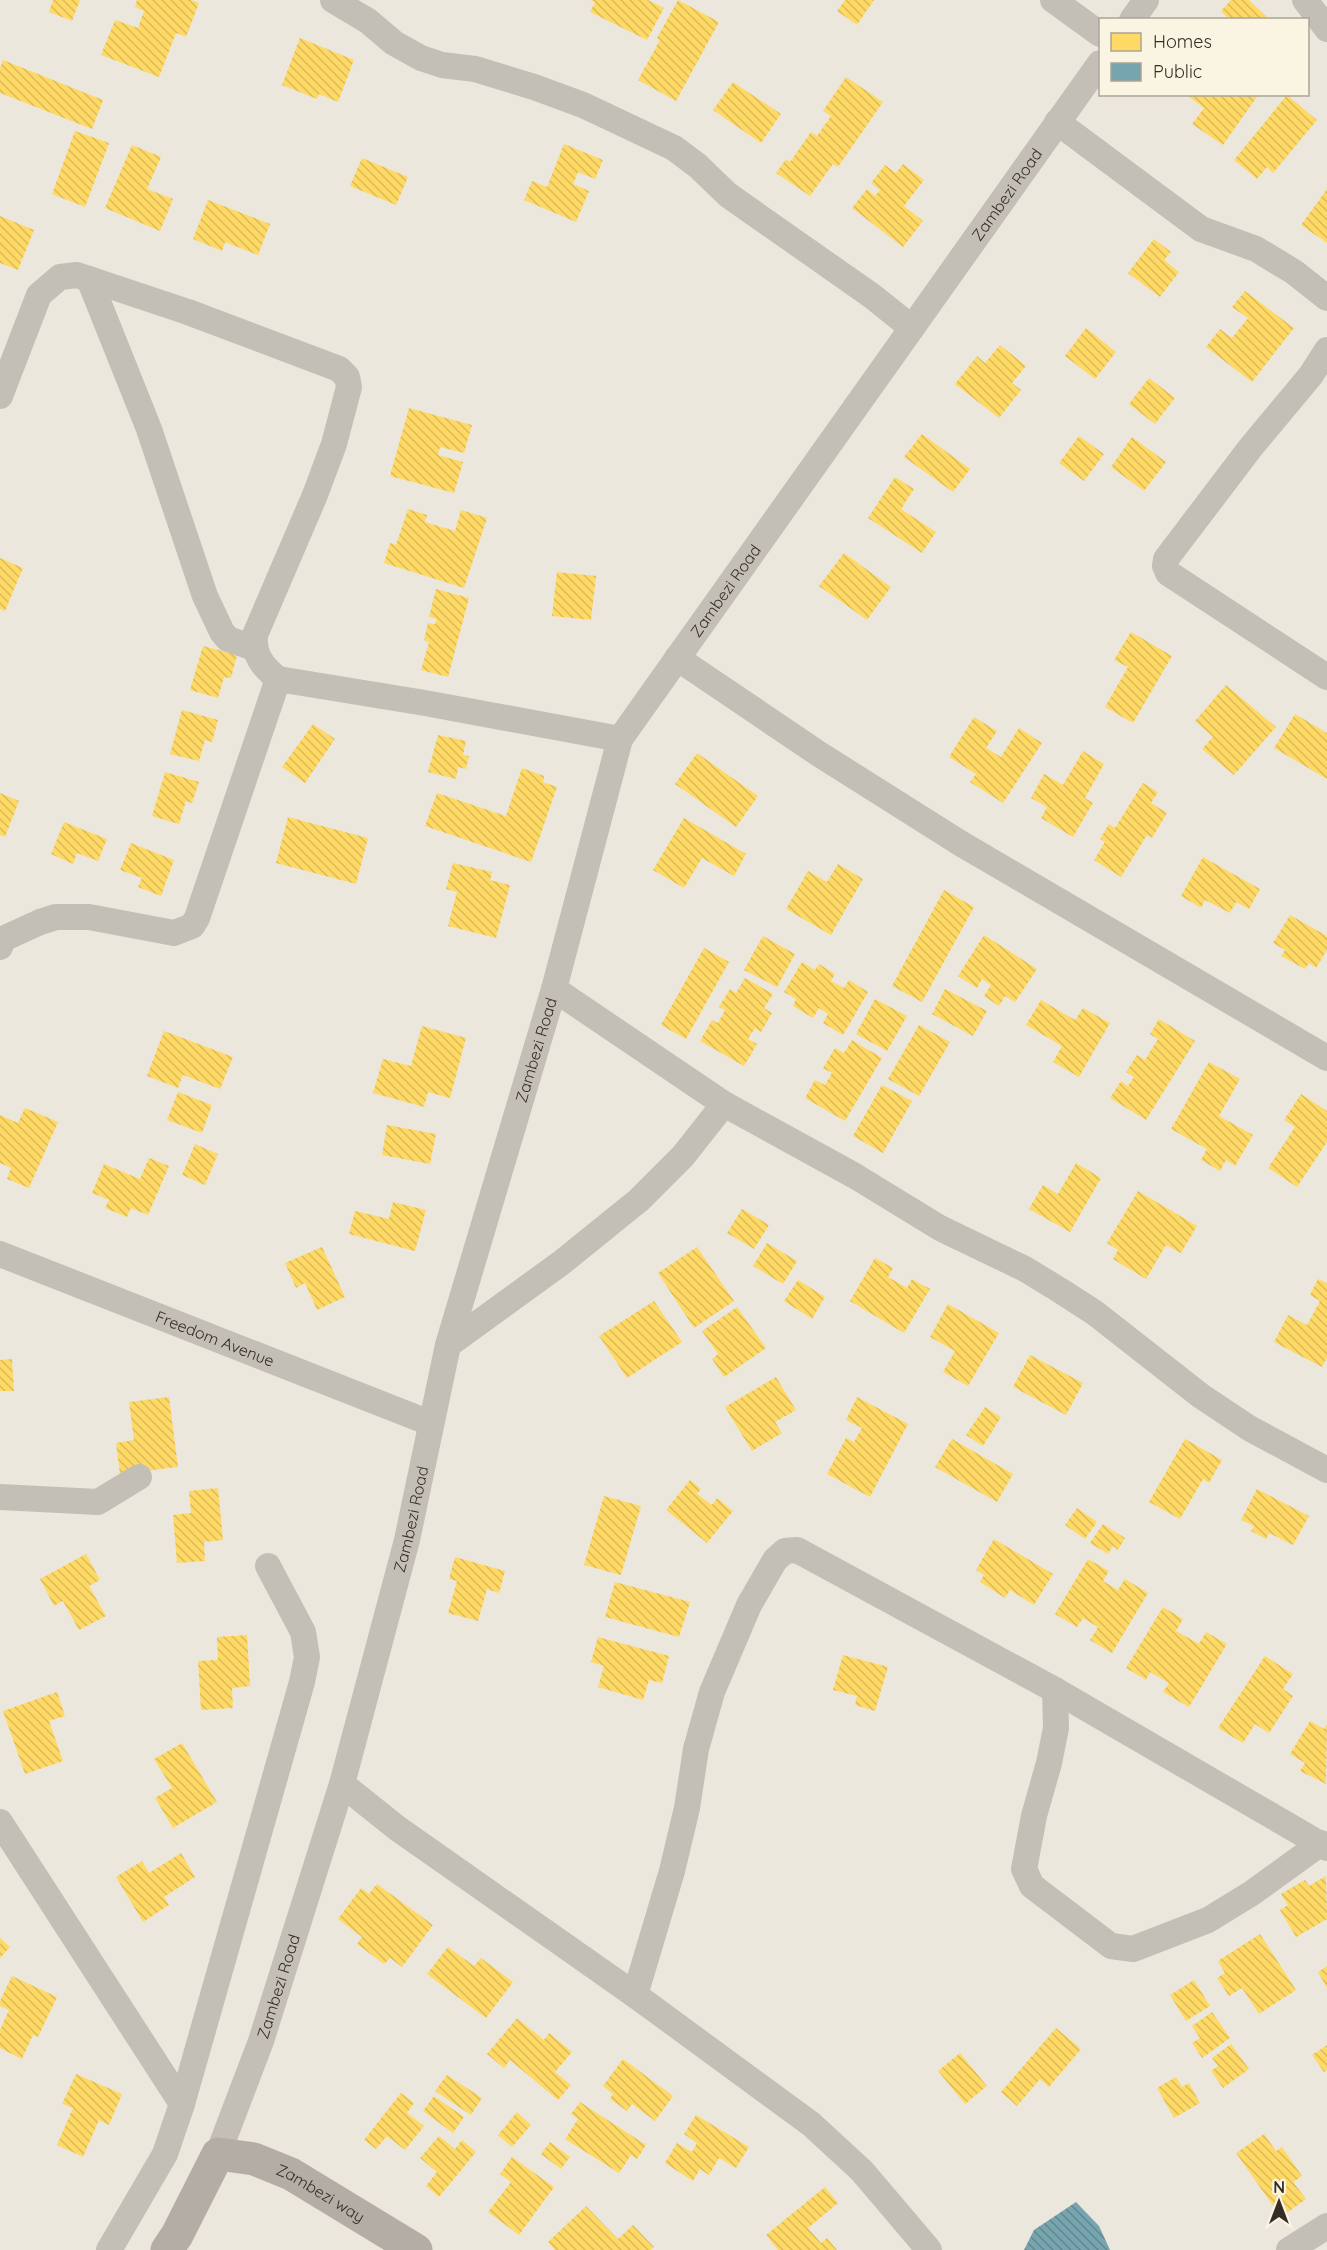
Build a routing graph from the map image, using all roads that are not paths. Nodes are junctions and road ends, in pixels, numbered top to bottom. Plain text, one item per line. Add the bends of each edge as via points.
1 (333, 0) edge
2 (1053, 0) edge
3 (1146, 0) edge
4 (1305, 0) edge
5 (374, 10) edge
6 (1133, 18) edge
7 (1327, 29) edge
8 (1099, 33) edge
9 (1099, 66) edge
10 (1057, 122) junction
11 (88, 279) junction
12 (1327, 298) edge
13 (912, 328) junction
14 (1327, 350) edge
15 (0, 396) edge
16 (254, 648) junction
17 (677, 658) junction
18 (1327, 677) edge
19 (278, 679) junction
20 (620, 739) junction
21 (1, 938) edge
22 (554, 989) junction
23 (1327, 1058) edge
24 (724, 1104) junction
25 (0, 1254) edge
26 (448, 1345) junction
27 (430, 1423) junction
28 (1327, 1470) edge
29 (139, 1477) dead end
30 (0, 1497) edge
31 (268, 1566) dead end
32 (1055, 1690) junction
33 (342, 1784) junction
34 (0, 1822) edge
35 (1324, 1846) edge
36 (635, 1995) junction
37 (182, 2104) junction
38 (218, 2154) junction
39 (1327, 2226) edge
40 (109, 2250) edge
41 (167, 2250) edge
42 (416, 2250) edge
43 (929, 2250) edge
44 (1289, 2250) edge

1 - 5 street
2 - 8 street
3 - 6 street
4 - 7 street
5 - 13 street via 394,43 421,58 534,87 583,105 674,148 728,195
9 - 10 street, Zambezi Road
10 - 12 street via 1201,230 1256,249
10 - 13 street, Zambezi Road
11 - 15 street via 77,275 60,277 39,294
11 - 16 street via 149,429 205,596 228,639
11 - 16 street via 328,364 347,377 349,387 334,444 255,635
13 - 17 street, Zambezi Road
14 - 18 street via 1166,559 1165,566 1168,573
16 - 19 street via 261,663
17 - 20 street, Zambezi Road
17 - 23 street via 960,843
19 - 20 street
19 - 21 street via 192,926 174,933 89,917 56,917
20 - 22 street, Zambezi Road
22 - 24 street
22 - 26 street, Zambezi Road
24 - 26 street via 683,1156 639,1200
24 - 28 street via 940,1228 1025,1269 1095,1313 1201,1396 1249,1428
25 - 27 street, Freedom Avenue
26 - 27 street, Zambezi Road
27 - 33 street, Zambezi Road via 407,1540
29 - 30 street via 98,1502
31 - 37 street via 303,1632 307,1657
32 - 35 street
32 - 35 street via 1056,1728 1024,1869 1032,1886 1111,1946 1133,1949 1208,1920
32 - 36 street via 797,1550 785,1551 775,1560 749,1605 712,1692 696,1749 672,1871
33 - 36 street via 397,1828
33 - 38 street, Zambezi Road via 261,2041
34 - 37 street
36 - 43 street via 811,2124 862,2171
37 - 40 street via 165,2154
38 - 41 main road
38 - 42 main road, Zambezi way via 254,2159 291,2174
39 - 44 street

